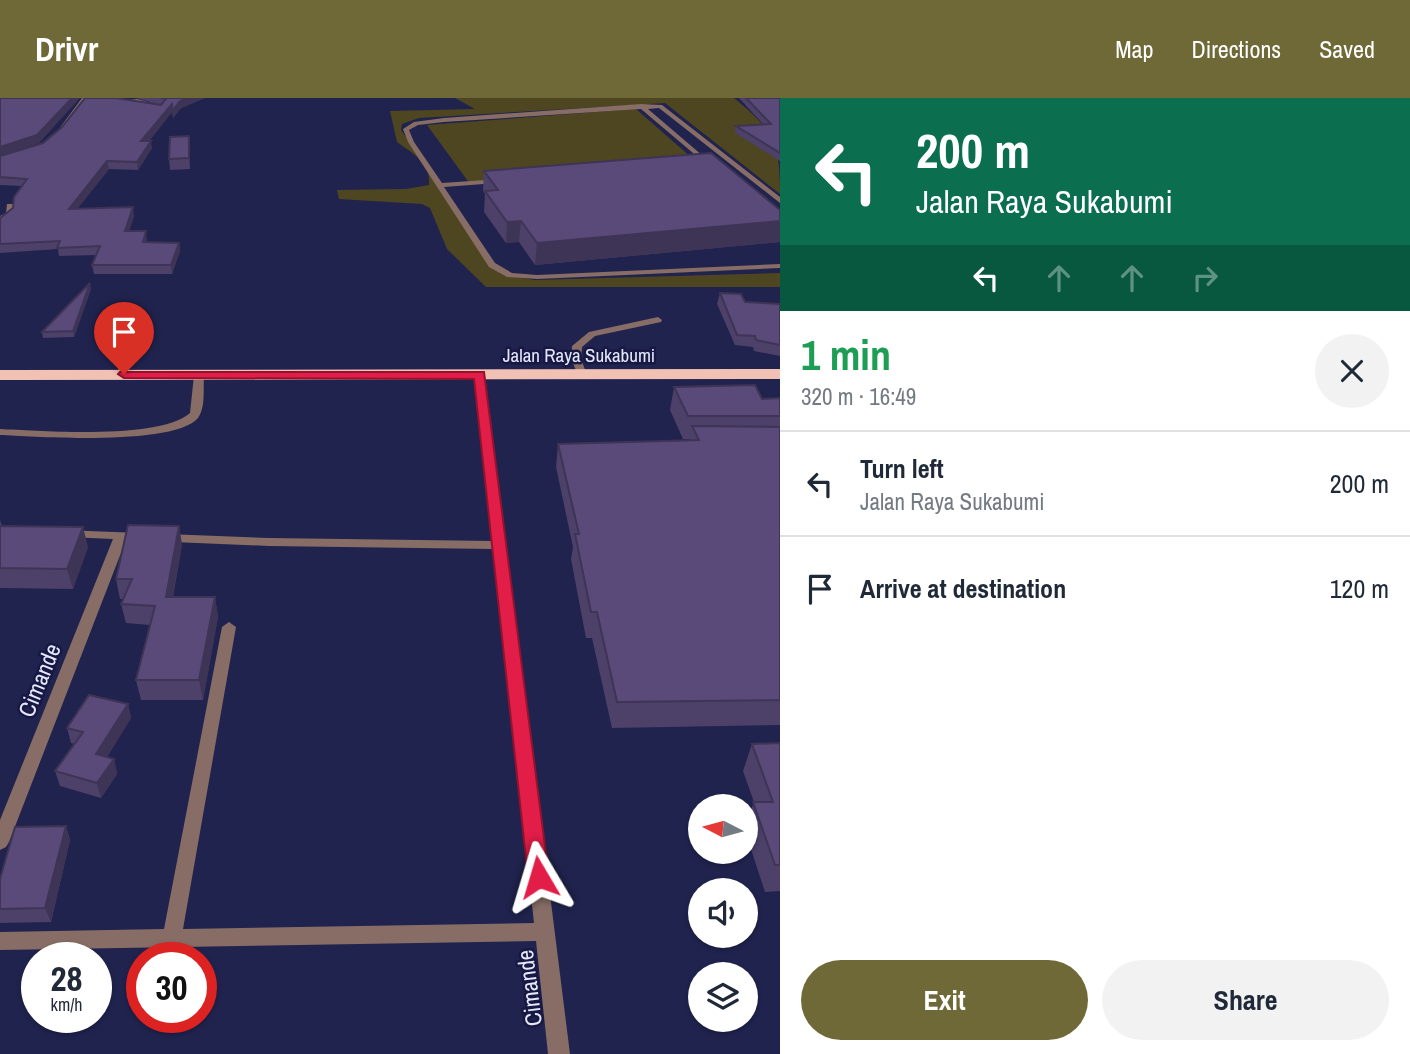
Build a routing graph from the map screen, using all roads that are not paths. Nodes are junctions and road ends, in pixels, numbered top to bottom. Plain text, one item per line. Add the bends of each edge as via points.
1 (86, 98) edge
2 (109, 101) edge
3 (641, 106) junction
4 (162, 108) edge
5 (54, 138) edge
6 (736, 165) junction
7 (725, 166) edge
8 (701, 168) edge
9 (502, 181) edge
10 (442, 185) junction
11 (780, 201) edge
12 (10, 206) edge
13 (0, 220) edge
14 (780, 266) edge
15 (127, 314) dead end
16 (659, 320) dead end
17 (124, 374) junction
18 (780, 374) edge
19 (0, 375) edge
20 (199, 375) junction
21 (480, 375) junction
22 (582, 375) junction
23 (0, 432) edge
24 (57, 533) edge
25 (121, 535) junction
26 (500, 545) junction
27 (229, 627) dead end
28 (0, 842) edge
29 (545, 932) junction
30 (172, 938) junction
31 (0, 941) edge
32 (559, 1054) edge

1 - 5 street
2 - 4 street via 137,101
3 - 6 lane via 663,107
3 - 8 lane via 714,167
3 - 10 lane via 416,123 406,129 411,142
6 - 7 lane
6 - 11 lane
9 - 10 lane
10 - 14 lane via 492,265 510,275
12 - 13 street via 10,214
15 - 17 street via 119,341
16 - 22 lane via 592,334 576,346
17 - 19 highway, Jalan Raya Sukabumi
17 - 20 highway, Jalan Raya Sukabumi
18 - 22 highway, Jalan Raya Sukabumi
20 - 21 highway, Jalan Raya Sukabumi
20 - 23 lane via 196,412 175,427 119,435
21 - 22 highway, Jalan Raya Sukabumi
21 - 26 street, Cimande
24 - 25 street
25 - 26 street
25 - 28 street, Cimande
26 - 29 street, Cimande
27 - 30 street
29 - 30 street
29 - 32 street, Cimande
30 - 31 street

